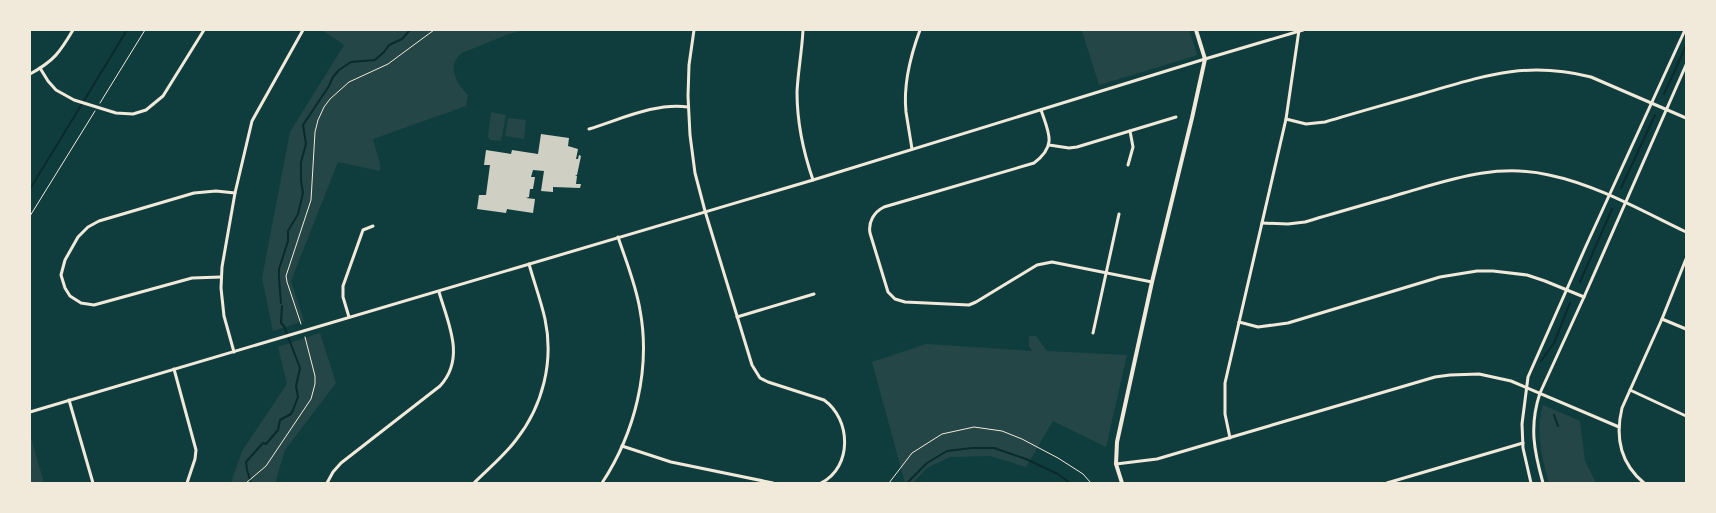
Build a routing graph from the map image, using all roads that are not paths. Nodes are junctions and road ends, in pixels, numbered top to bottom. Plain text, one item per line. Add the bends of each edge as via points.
1 (74, 30) edge
2 (204, 30) edge
3 (303, 30) edge
4 (694, 30) edge
5 (803, 30) edge
6 (920, 30) edge
7 (1196, 30) edge
8 (1301, 30) edge
9 (1685, 30) edge
10 (1205, 59) junction
11 (1686, 64) edge
12 (40, 68) junction
13 (30, 74) edge
14 (1652, 103) junction
15 (688, 107) junction
16 (1666, 109) junction
17 (1041, 110) junction
18 (1176, 117) dead end
19 (1686, 118) edge
20 (1286, 119) junction
21 (589, 129) dead end
22 (1130, 131) junction
23 (1049, 145) junction
24 (912, 149) junction
25 (1128, 164) dead end
26 (813, 180) junction
27 (235, 193) junction
28 (1609, 195) junction
29 (1625, 203) junction
30 (705, 211) junction
31 (1119, 214) dead end
32 (1262, 223) junction
33 (373, 226) dead end
34 (1686, 232) edge
35 (618, 237) junction
36 (1686, 259) edge
37 (529, 264) junction
38 (1107, 274) junction
39 (221, 277) junction
40 (1152, 282) junction
41 (1567, 290) junction
42 (439, 292) junction
43 (814, 294) dead end
44 (1584, 297) junction
45 (349, 317) junction
46 (737, 317) junction
47 (1662, 319) junction
48 (1239, 322) junction
49 (1686, 330) edge
50 (1093, 333) dead end
51 (234, 352) junction
52 (174, 369) junction
53 (1526, 388) junction
54 (1630, 390) junction
55 (1540, 393) junction
56 (69, 400) junction
57 (30, 412) edge
58 (1686, 416) edge
59 (1619, 428) junction
60 (1230, 438) junction
61 (1523, 443) junction
62 (622, 446) junction
63 (1116, 464) junction
64 (93, 483) edge
65 (187, 483) edge
66 (327, 483) edge
67 (474, 483) edge
68 (602, 483) edge
69 (773, 483) edge
70 (821, 483) edge
71 (1122, 483) edge
72 (1387, 483) edge
73 (1531, 483) edge
74 (1544, 483) edge
75 (1644, 483) edge

1 - 12 street via 56,56
2 - 12 street via 163,96 155,105 133,114 116,113 74,100 56,90
3 - 27 street via 252,121
4 - 15 street via 689,65
5 - 26 street via 797,109 804,151
6 - 24 street via 907,78 906,111
7 - 10 street
8 - 10 street
8 - 20 street
9 - 14 street
10 - 17 street
10 - 40 street
11 - 16 street
12 - 13 street
14 - 16 street
14 - 20 street via 1591,78 1554,70 1527,70 1485,75 1325,122 1306,124
14 - 28 street
15 - 21 street via 656,108
15 - 30 street via 692,154
16 - 19 street
16 - 29 street
17 - 23 street via 1049,134
17 - 24 street
18 - 22 street
20 - 32 street
22 - 23 street via 1069,148
22 - 25 street via 1133,147
23 - 38 street via 1046,152 1034,163 884,207 877,212 871,220 869,230 886,287 898,301 962,306 976,302 1037,265 1047,262
24 - 26 street
26 - 30 street
27 - 39 street
27 - 39 street via 194,193 93,223 78,237 63,265 61,275 64,288 70,296 81,303 94,306 192,278
28 - 29 street
28 - 32 street via 1548,174 1514,170 1493,171 1459,177 1305,222
28 - 41 street
29 - 34 street
29 - 44 street
30 - 35 street
30 - 46 street
31 - 38 street
32 - 48 street
33 - 45 street via 363,230 344,281 343,297
35 - 37 street
35 - 62 street via 636,291 643,340 639,394
36 - 47 street
37 - 42 street
37 - 67 street via 548,337 547,367 543,386 536,408 524,430 510,448
38 - 40 street
38 - 50 street
39 - 51 street via 222,303
40 - 63 street via 1117,442
41 - 44 street
41 - 48 street via 1512,272 1465,272 1440,277 1288,323 1258,327
41 - 53 street via 1528,377
42 - 45 street
42 - 66 street via 454,349 449,374 440,386 341,463
43 - 46 street
44 - 55 street
45 - 51 street
46 - 70 street via 752,365 760,378 824,400 839,417 845,439 842,459 835,472
47 - 49 street
47 - 54 street
48 - 60 street via 1224,387 1225,414
51 - 52 street
52 - 56 street
52 - 65 street via 196,450 196,459
53 - 55 street
53 - 60 street via 1511,381 1479,374 1442,376
53 - 61 street via 1522,424
54 - 58 street
54 - 59 street via 1622,408
55 - 59 street
55 - 74 street via 1533,424 1535,453
56 - 57 street
56 - 64 street
59 - 75 street via 1624,458 1632,472
60 - 63 street via 1157,460
61 - 72 street
61 - 73 street
62 - 68 street
62 - 69 street via 671,462
63 - 71 street

